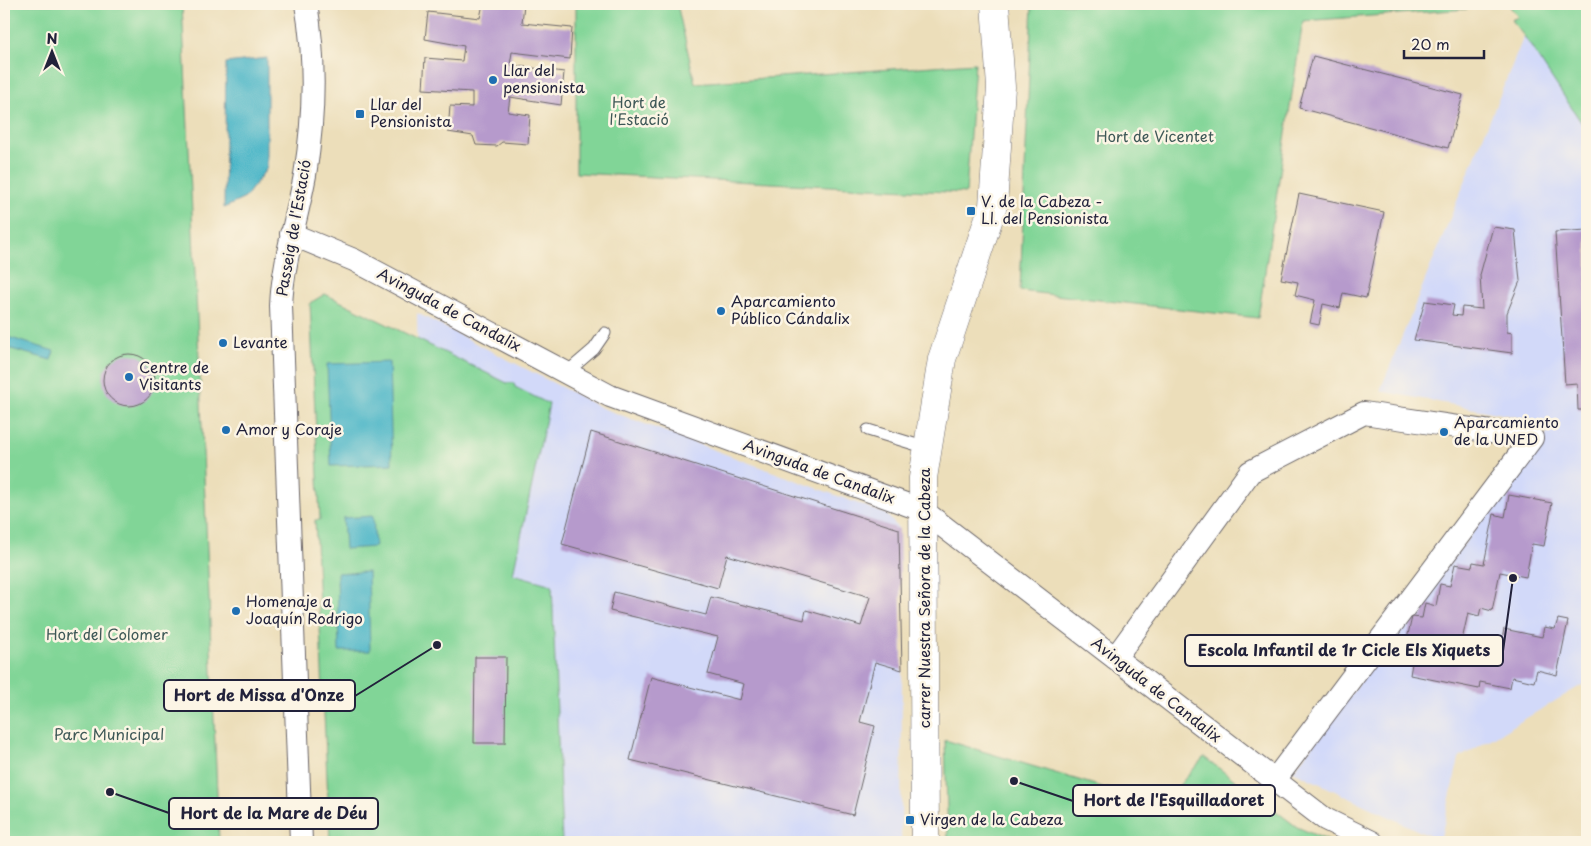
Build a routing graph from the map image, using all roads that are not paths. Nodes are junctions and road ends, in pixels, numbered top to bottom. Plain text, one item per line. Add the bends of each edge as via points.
1 (306, 4) edge
2 (995, 4) edge
3 (291, 234) junction
4 (605, 333) dead end
5 (566, 372) junction
6 (868, 430) dead end
7 (927, 448) junction
8 (922, 510) junction
9 (1115, 658) junction
10 (1274, 781) junction
11 (300, 842) edge
12 (925, 842) edge
13 (1372, 842) edge

1 - 3 street, Passeig de l'Estació via 311,53 311,117 304,176
2 - 7 street, carrer Nuestra Señora de la Cabeza via 1001,87 993,206 942,359
3 - 5 street, Avinguda de Candalix via 354,260
3 - 11 street, Passeig de l'Estació via 281,306
4 - 5 lane via 594,349
5 - 8 street, Avinguda de Candalix via 610,396
6 - 7 lane
7 - 8 street, carrer Nuestra Señora de la Cabeza
8 - 9 street, Avinguda de Candalix
8 - 12 street, carrer Nuestra Señora de la Cabeza
9 - 10 street, Avinguda de Candalix
9 - 10 street via 1250,472 1259,467 1364,413 1532,438
10 - 13 street, Avinguda de Candalix via 1325,819

